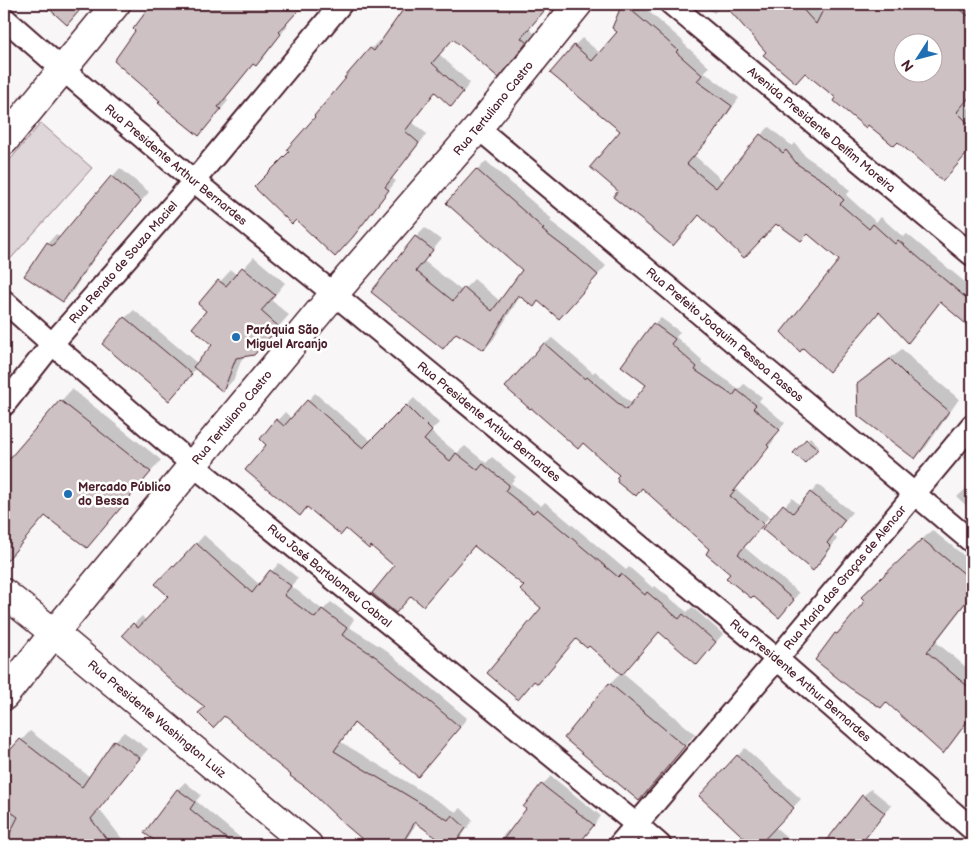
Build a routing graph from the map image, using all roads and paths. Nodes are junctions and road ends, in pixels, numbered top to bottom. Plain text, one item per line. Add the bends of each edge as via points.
1 (116, 4) edge
2 (340, 4) edge
3 (578, 4) edge
4 (671, 4) edge
5 (4, 18) edge
6 (62, 69) junction
7 (478, 128) junction
8 (4, 141) edge
9 (194, 181) junction
10 (972, 255) edge
11 (334, 294) junction
12 (4, 301) edge
13 (52, 344) junction
14 (4, 405) edge
15 (972, 425) edge
16 (193, 465) junction
17 (914, 494) junction
18 (972, 542) edge
19 (4, 593) edge
20 (54, 633) junction
21 (777, 659) junction
22 (4, 696) edge
23 (637, 825) junction
24 (972, 829) edge
25 (308, 845) edge
26 (619, 845) edge
27 (660, 845) edge

1 - 6 street
2 - 9 street, Rua Renato de Souza Maciel
3 - 7 street, Rua Tertuliano Castro
4 - 10 street, Avenida Presidente Delfim Moreira
5 - 6 street, Rua Presidente Arthur Bernardes
6 - 8 street
6 - 9 street, Rua Presidente Arthur Bernardes
7 - 11 street, Rua Tertuliano Castro
7 - 17 street, Rua Prefeito Joaquim Pessoa Passos
9 - 11 street, Rua Presidente Arthur Bernardes
9 - 13 street, Rua Renato de Souza Maciel
11 - 16 street, Rua Tertuliano Castro
11 - 21 street, Rua Presidente Arthur Bernardes
12 - 13 street, Rua José Bartolomeu Cabral
13 - 14 street, Rua Renato de Souza Maciel
13 - 16 street, Rua José Bartolomeu Cabral
15 - 17 street, Rua Maria das Graças de Alencar
16 - 20 street, Rua Tertuliano Castro
16 - 23 street, Rua José Bartolomeu Cabral
17 - 18 street, Rua Prefeito Joaquim Pessoa Passos
17 - 21 street, Rua Maria das Graças de Alencar
19 - 20 street, Rua Presidente Washington Luiz
20 - 22 street, Rua Tertuliano Castro
20 - 25 street, Rua Presidente Washington Luiz
21 - 23 street, Rua Maria das Graças de Alencar
21 - 24 street, Rua Presidente Arthur Bernardes
23 - 26 street, Rua Maria das Graças de Alencar
23 - 27 street, Rua José Bartolomeu Cabral

